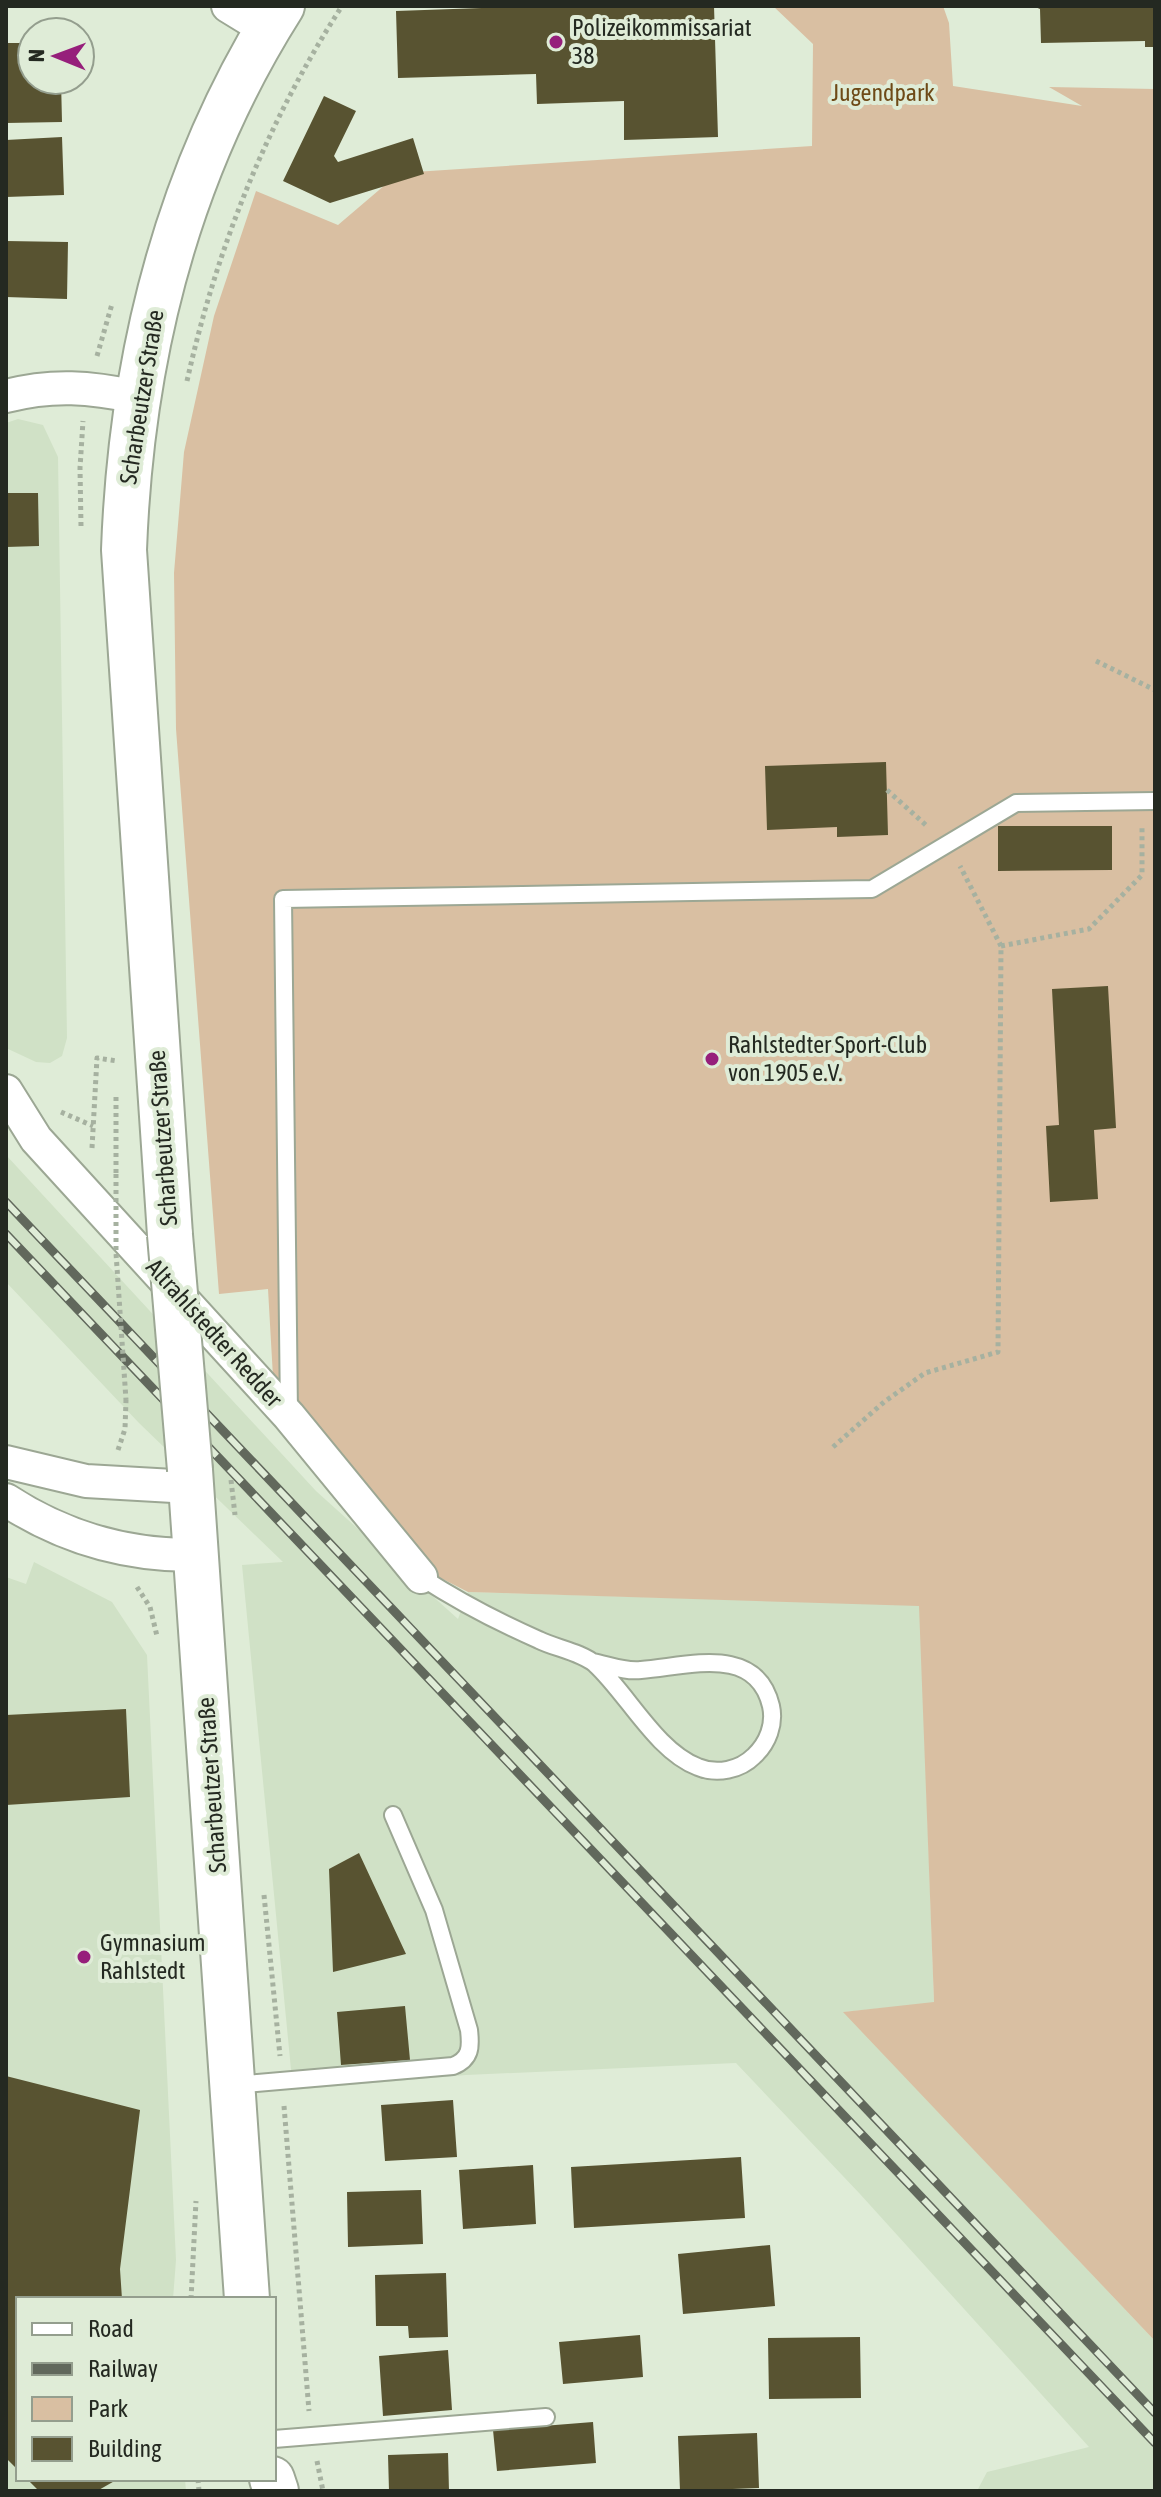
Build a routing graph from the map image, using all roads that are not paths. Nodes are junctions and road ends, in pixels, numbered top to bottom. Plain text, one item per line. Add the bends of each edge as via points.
1 (228, 6) edge
2 (275, 18) edge
3 (6, 396) edge
4 (137, 397) junction
5 (1149, 801) edge
6 (6, 1091) edge
7 (289, 1416) junction
8 (6, 1462) edge
9 (190, 1478) junction
10 (6, 1500) edge
11 (197, 1555) junction
12 (421, 1577) joint
13 (593, 1662) junction
14 (393, 1815) dead end
15 (232, 2085) junction
16 (247, 2297) edge
17 (546, 2417) dead end
18 (276, 2439) edge

1 - 2 street
2 - 4 main road, Scharbeutzer Straße via 207,151 168,252
3 - 4 street via 73,386
4 - 9 main road, Scharbeutzer Straße, bridge via 126,478 124,550
5 - 7 lane via 1016,803 872,889 283,899
6 - 7 street, Altrahlstedter Redder via 36,1139
7 - 12 street, Altrahlstedter Redder
8 - 9 street via 114,1485
9 - 11 main road, Scharbeutzer Straße
10 - 11 street via 61,1532 158,1554
11 - 15 main road, Scharbeutzer Straße
12 - 13 lane via 540,1641
13 - 13 lane via 652,1730 698,1767 730,1770 746,1763 765,1742 772,1713 769,1698 749,1672 733,1664 636,1671
14 - 15 lane via 434,1910 469,2030 467,2057 453,2066
15 - 16 main road, Scharbeutzer Straße
17 - 18 lane

